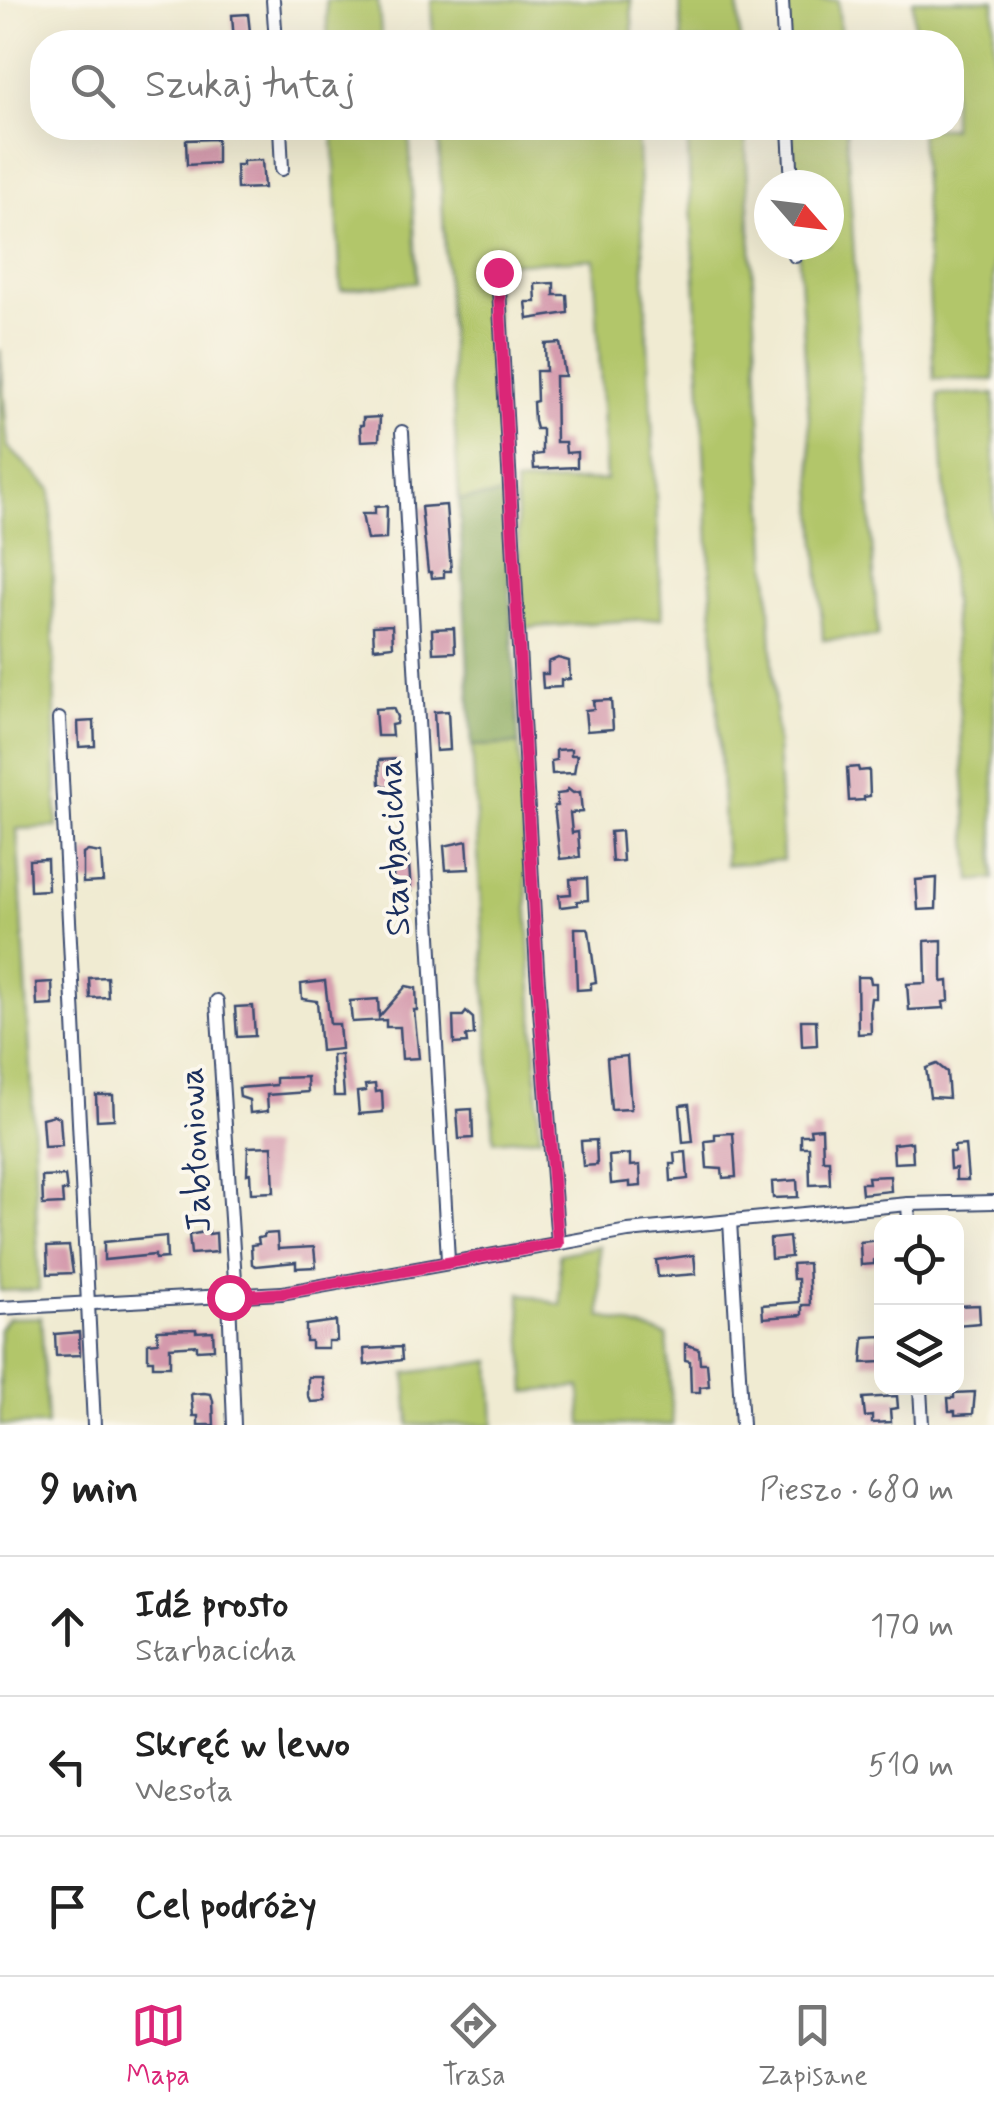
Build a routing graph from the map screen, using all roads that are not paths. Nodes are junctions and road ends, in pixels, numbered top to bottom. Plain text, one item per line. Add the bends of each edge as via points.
1 (273, 0) edge
2 (782, 0) edge
3 (275, 30) edge
4 (783, 30) edge
5 (281, 140) edge
6 (789, 140) edge
7 (282, 168) dead end
8 (791, 170) edge
9 (498, 272) dead end
10 (402, 432) dead end
11 (59, 719) dead end
12 (217, 1000) dead end
13 (994, 1202) edge
14 (908, 1204) junction
15 (909, 1215) edge
16 (730, 1221) junction
17 (558, 1243) junction
18 (448, 1260) junction
19 (233, 1297) junction
20 (88, 1304) junction
21 (0, 1308) edge
22 (920, 1395) edge
23 (94, 1425) edge
24 (234, 1425) edge
25 (742, 1425) edge
26 (922, 1425) edge

1 - 3 street
2 - 4 street
5 - 7 street
6 - 8 street
9 - 17 street
10 - 18 street, Starbacicha
11 - 20 street
12 - 19 street, Jabłoniowa
13 - 14 street
14 - 15 street
14 - 16 street
16 - 17 street
16 - 25 street
17 - 18 street
18 - 19 street
19 - 20 street
19 - 24 street, Jabłoniowa
20 - 21 street
20 - 23 street
22 - 26 street

